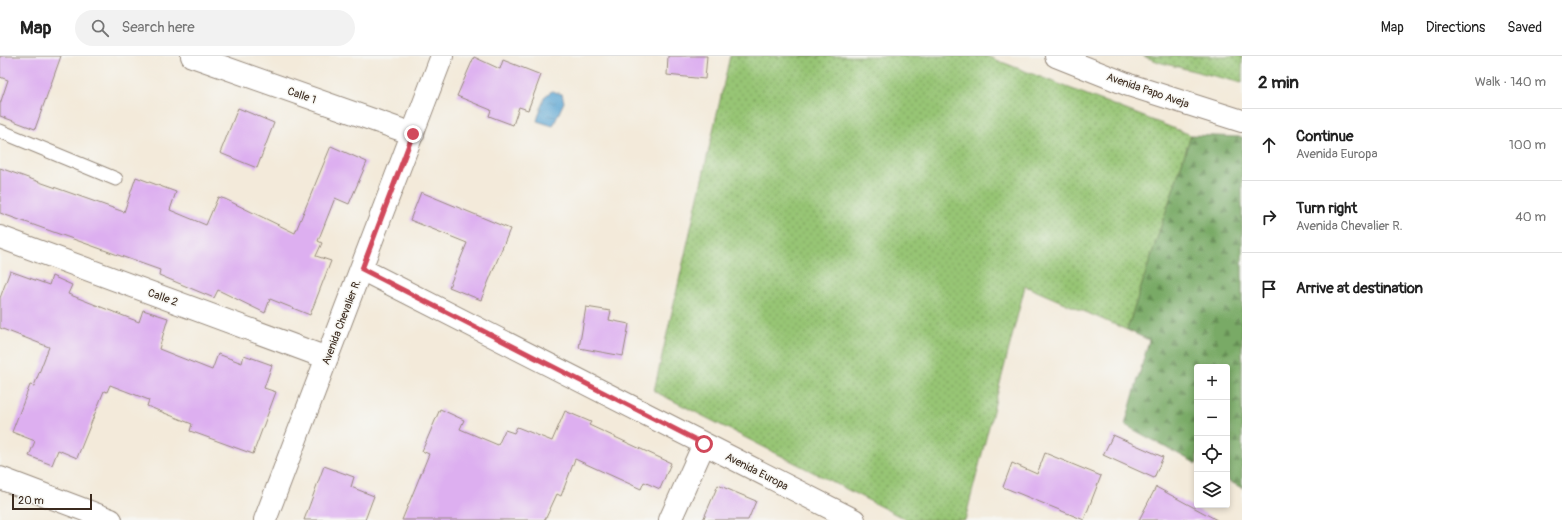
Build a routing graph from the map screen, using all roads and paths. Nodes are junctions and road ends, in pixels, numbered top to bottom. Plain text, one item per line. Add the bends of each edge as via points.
1 (192, 56) edge
2 (442, 56) edge
3 (1056, 56) edge
4 (1242, 121) edge
5 (0, 131) edge
6 (413, 134) junction
7 (116, 179) dead end
8 (0, 237) edge
9 (362, 269) junction
10 (327, 358) junction
11 (704, 444) junction
12 (0, 478) edge
13 (111, 520) edge
14 (266, 520) edge
15 (670, 520) edge
16 (854, 520) edge

1 - 6 street, Calle 1
2 - 6 street, Avenida Chevalier R.
3 - 4 street, Avenida Papo Aveja via 1129,85
5 - 7 lane
6 - 9 street, Avenida Chevalier R.
8 - 10 street, Calle 2
9 - 10 street, Avenida Chevalier R.
9 - 11 street, Avenida Europa
10 - 14 street, Avenida Chevalier R.
11 - 15 street
11 - 16 street, Avenida Europa
12 - 13 street

